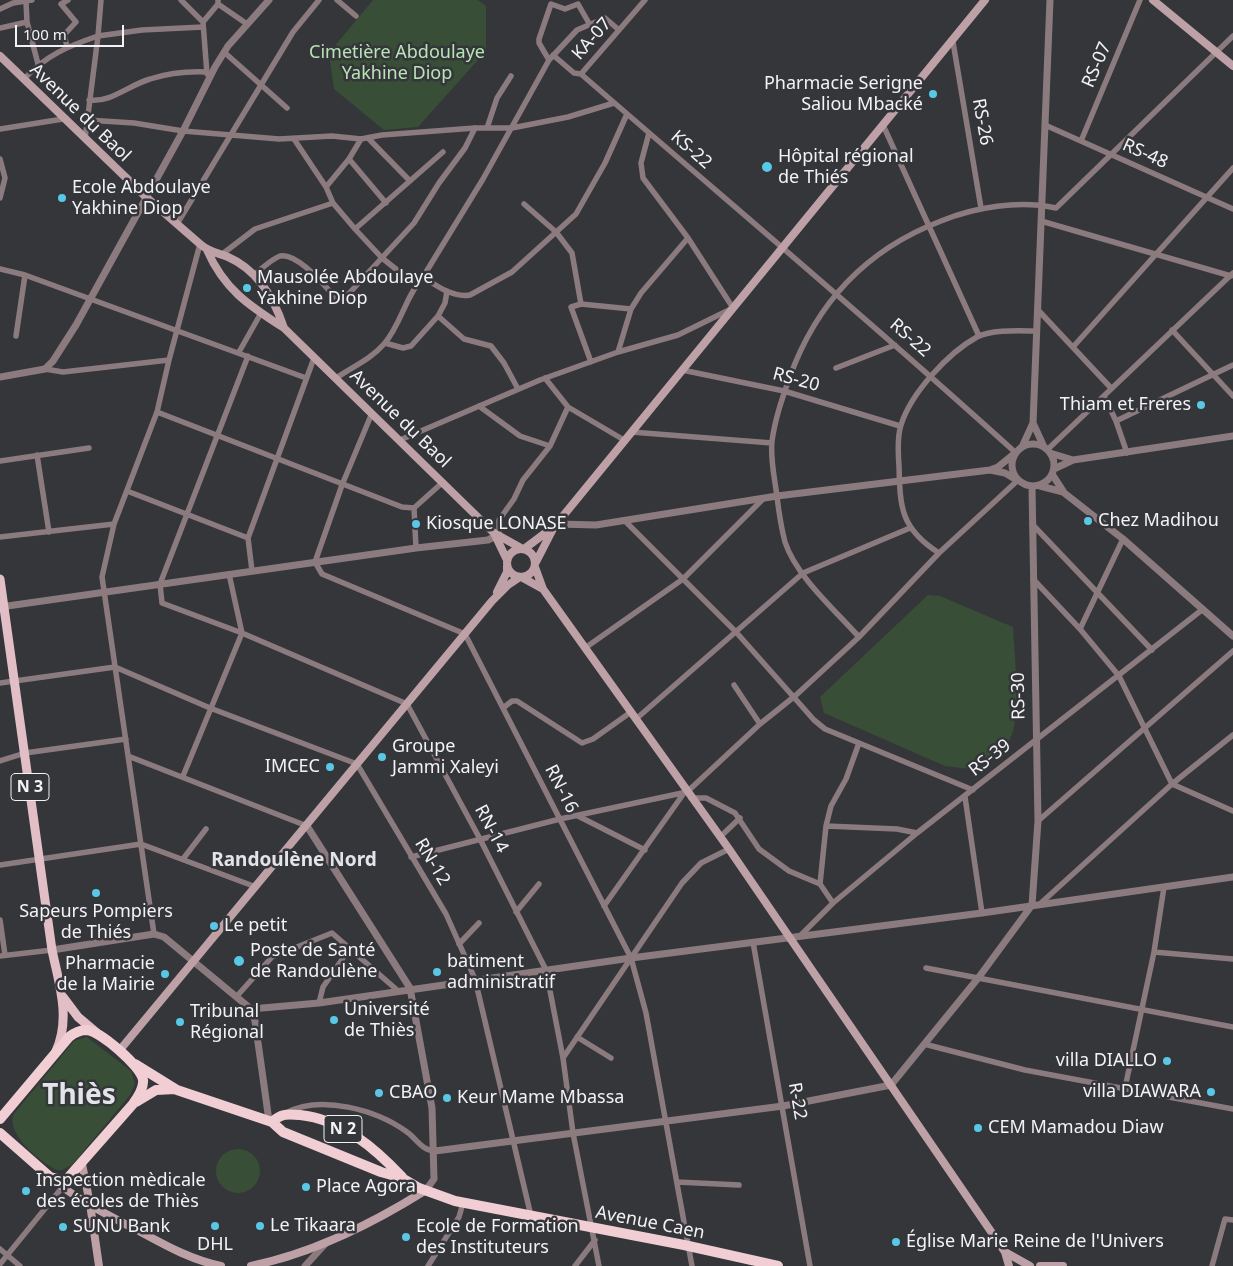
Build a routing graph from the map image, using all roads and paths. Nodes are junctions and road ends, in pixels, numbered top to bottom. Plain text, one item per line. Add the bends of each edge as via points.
1 (68, 0) edge
2 (100, 0) edge
3 (181, 0) edge
4 (269, 0) edge
5 (318, 0) edge
6 (338, 0) edge
7 (645, 0) edge
8 (986, 0) edge
9 (1050, 0) edge
10 (1140, 0) edge
11 (1153, 0) edge
12 (29, 1) edge
13 (59, 2) edge
14 (218, 2) edge
15 (0, 9) edge
16 (356, 16) dead end
17 (27, 22) junction
18 (203, 24) junction
19 (247, 24) junction
20 (590, 25) junction
21 (0, 28) edge
22 (619, 30) junction
23 (98, 36) junction
24 (1233, 36) edge
25 (953, 42) junction
26 (67, 46) junction
27 (224, 52) junction
28 (1215, 53) junction
29 (0, 56) edge
30 (551, 57) junction
31 (38, 64) junction
32 (1233, 66) edge
33 (207, 72) junction
34 (581, 74) junction
35 (511, 76) dead end
36 (24, 79) junction
37 (208, 81) junction
38 (261, 84) junction
39 (89, 100) junction
40 (614, 103) junction
41 (287, 108) dead end
42 (628, 114) junction
43 (64, 119) junction
44 (86, 120) junction
45 (883, 125) junction
46 (1045, 125) junction
47 (475, 128) junction
48 (487, 128) junction
49 (512, 128) junction
50 (0, 129) edge
51 (183, 131) junction
52 (649, 133) junction
53 (233, 134) junction
54 (368, 138) junction
55 (85, 139) junction
56 (294, 139) junction
57 (361, 139) junction
58 (1080, 141) junction
59 (443, 152) dead end
60 (1110, 155) junction
61 (0, 159) edge
62 (349, 159) junction
63 (1233, 168) edge
64 (410, 181) junction
65 (326, 187) junction
66 (146, 197) junction
67 (0, 198) edge
68 (1207, 198) junction
69 (333, 203) junction
70 (386, 203) junction
71 (524, 204) dead end
72 (1042, 205) junction
73 (981, 208) junction
74 (1233, 209) edge
75 (1041, 221) junction
76 (177, 224) junction
77 (929, 225) junction
78 (355, 229) junction
79 (556, 232) junction
80 (688, 238) junction
81 (200, 244) junction
82 (782, 247) junction
83 (207, 250) junction
84 (221, 255) junction
85 (1156, 255) junction
86 (382, 258) junction
87 (0, 269) edge
88 (254, 274) junction
89 (25, 275) junction
90 (1232, 275) edge
91 (423, 277) junction
92 (416, 284) junction
93 (447, 291) junction
94 (836, 294) junction
95 (88, 300) junction
96 (582, 304) junction
97 (733, 308) junction
98 (631, 309) junction
99 (1038, 310) junction
100 (261, 313) junction
101 (438, 316) junction
102 (284, 328) junction
103 (177, 330) junction
104 (1172, 330) junction
105 (1038, 331) junction
106 (16, 336) dead end
107 (979, 336) junction
108 (385, 343) junction
109 (895, 345) junction
110 (1073, 346) junction
111 (239, 352) junction
112 (618, 352) junction
113 (248, 356) junction
114 (314, 358) junction
115 (169, 360) junction
116 (591, 362) junction
117 (1233, 365) edge
118 (836, 368) dead end
119 (45, 369) junction
120 (682, 370) junction
121 (1213, 375) junction
122 (0, 377) edge
123 (932, 377) junction
124 (306, 378) junction
125 (336, 378) junction
126 (546, 378) junction
127 (1111, 388) junction
128 (518, 389) junction
129 (784, 391) junction
130 (1104, 396) junction
131 (1233, 396) edge
132 (479, 406) junction
133 (568, 408) junction
134 (157, 412) junction
135 (372, 413) junction
136 (1116, 421) junction
137 (1033, 423) junction
138 (900, 426) junction
139 (631, 432) junction
140 (216, 435) junction
141 (1233, 436) edge
142 (400, 440) junction
143 (624, 440) junction
144 (772, 443) junction
145 (550, 446) junction
146 (1022, 447) junction
147 (89, 448) dead end
148 (1047, 450) junction
149 (1127, 453) junction
150 (1015, 454) junction
151 (37, 455) junction
152 (0, 460) edge
153 (276, 460) junction
154 (1073, 460) junction
155 (990, 470) junction
156 (1053, 472) junction
157 (899, 480) junction
158 (1017, 480) junction
159 (443, 482) junction
160 (342, 485) junction
161 (1040, 486) junction
162 (1032, 487) junction
163 (127, 491) junction
164 (1063, 492) junction
165 (777, 496) junction
166 (763, 499) junction
167 (414, 508) junction
168 (185, 514) junction
169 (624, 520) junction
170 (114, 524) junction
171 (1032, 524) junction
172 (555, 526) junction
173 (910, 528) junction
174 (49, 532) junction
175 (496, 535) junction
176 (0, 537) edge
177 (248, 538) junction
178 (1123, 539) junction
179 (416, 548) junction
180 (522, 549) junction
181 (939, 553) junction
182 (314, 562) junction
183 (507, 563) junction
184 (536, 564) junction
185 (252, 571) junction
186 (229, 574) junction
187 (803, 574) junction
188 (521, 578) junction
189 (0, 579) edge
190 (683, 579) junction
191 (1033, 579) junction
192 (160, 584) junction
193 (543, 589) junction
194 (1098, 591) junction
195 (104, 592) junction
196 (492, 601) junction
197 (2, 607) edge
198 (1203, 609) junction
199 (1080, 629) junction
200 (736, 632) junction
201 (242, 633) junction
202 (465, 634) junction
203 (1233, 636) edge
204 (859, 637) junction
205 (585, 648) junction
206 (1152, 650) junction
207 (1233, 651) edge
208 (115, 667) junction
209 (1119, 676) junction
210 (14, 681) junction
211 (0, 683) edge
212 (734, 685) dead end
213 (795, 696) junction
214 (407, 704) junction
215 (210, 708) junction
216 (503, 708) junction
217 (634, 715) junction
218 (760, 724) junction
219 (1145, 728) junction
220 (1233, 735) edge
221 (126, 739) junction
222 (1035, 741) junction
223 (859, 742) junction
224 (24, 752) junction
225 (128, 756) junction
226 (1, 761) edge
227 (356, 764) junction
228 (183, 776) junction
229 (1172, 784) junction
230 (973, 790) junction
231 (687, 794) junction
232 (965, 797) junction
233 (1233, 811) edge
234 (578, 816) junction
235 (740, 818) junction
236 (560, 819) junction
237 (1038, 821) junction
238 (307, 826) junction
239 (826, 826) junction
240 (206, 829) dead end
241 (917, 833) junction
242 (720, 837) junction
243 (480, 839) junction
244 (141, 844) junction
245 (729, 849) junction
246 (645, 850) junction
247 (411, 857) junction
248 (183, 858) junction
249 (40, 859) junction
250 (0, 864) edge
251 (1233, 877) edge
252 (539, 884) dead end
253 (820, 884) junction
254 (1164, 886) junction
255 (256, 887) junction
256 (833, 902) junction
257 (1041, 903) junction
258 (1032, 905) junction
259 (604, 906) junction
260 (516, 912) junction
261 (982, 913) junction
262 (0, 920) edge
263 (479, 923) dead end
264 (154, 934) junction
265 (800, 936) junction
266 (790, 937) junction
267 (753, 942) junction
268 (459, 944) junction
269 (350, 948) junction
270 (52, 950) junction
271 (1154, 952) junction
272 (3, 956) edge
273 (630, 958) junction
274 (1233, 959) edge
275 (194, 961) junction
276 (926, 968) dead end
277 (546, 970) junction
278 (979, 977) junction
279 (475, 979) junction
280 (410, 988) junction
281 (397, 990) junction
282 (61, 995) junction
283 (237, 996) junction
284 (319, 1002) junction
285 (1142, 1008) junction
286 (251, 1009) junction
287 (1233, 1027) edge
288 (102, 1037) junction
289 (577, 1037) junction
290 (924, 1044) junction
291 (119, 1051) junction
292 (54, 1056) junction
293 (563, 1058) junction
294 (610, 1058) dead end
295 (135, 1064) junction
296 (891, 1085) junction
297 (1125, 1088) junction
298 (177, 1090) junction
299 (133, 1104) junction
300 (783, 1106) junction
301 (1233, 1109) edge
302 (286, 1114) junction
303 (0, 1119) edge
304 (666, 1119) junction
305 (271, 1121) junction
306 (0, 1133) edge
307 (572, 1133) junction
308 (513, 1140) junction
309 (434, 1151) junction
310 (82, 1164) junction
311 (72, 1176) junction
312 (50, 1177) junction
313 (402, 1178) junction
314 (677, 1182) junction
315 (739, 1185) dead end
316 (63, 1188) junction
317 (426, 1190) junction
318 (463, 1203) junction
319 (90, 1204) junction
320 (531, 1217) junction
321 (1233, 1220) edge
322 (591, 1228) junction
323 (595, 1240) junction
324 (326, 1243) junction
325 (688, 1246) junction
326 (0, 1249) edge
327 (1005, 1252) junction
328 (7, 1255) junction
329 (0, 1264) edge
330 (205, 1264) edge
331 (20, 1266) edge
332 (99, 1266) edge
333 (220, 1266) edge
334 (251, 1266) edge
335 (305, 1266) edge
336 (428, 1266) edge
337 (575, 1266) edge
338 (599, 1266) edge
339 (692, 1266) edge
340 (778, 1266) edge
341 (810, 1266) edge
342 (1009, 1266) edge
343 (1030, 1266) edge
344 (1040, 1266) edge
345 (1063, 1266) edge
346 (1212, 1266) edge

1 - 13 street
2 - 23 street
3 - 18 street
4 - 19 street
5 - 38 street via 293,32
6 - 16 street
7 - 22 street, KA-07
8 - 25 main road
9 - 46 street
10 - 58 street, RS-07
11 - 28 main road
12 - 15 street
12 - 17 street
13 - 26 street via 76,22 64,36
14 - 18 street
14 - 19 street
17 - 21 street
17 - 31 street
18 - 23 street
18 - 33 street
19 - 27 street
20 - 22 street via 605,18
20 - 30 street via 577,30
20 - 30 street via 578,4 565,9 551,4 539,38 539,43
22 - 34 street, KA-07
23 - 26 street
23 - 39 street
24 - 28 street
25 - 45 main road
25 - 73 street, RS-26
26 - 31 street
27 - 37 street
27 - 38 street
28 - 32 main road
28 - 60 street
29 - 36 main road, Avenue du Baol
30 - 34 street, KS-22 via 574,73
30 - 49 street
31 - 36 street
33 - 37 street
33 - 39 street via 178,72 126,87 110,98
34 - 40 street, KS-22
35 - 48 street via 497,98
36 - 43 main road, Avenue du Baol
37 - 51 street
38 - 41 street
38 - 53 street
39 - 44 street
40 - 42 street, KS-22
40 - 49 street via 568,117
42 - 52 street, KS-22
42 - 79 street via 576,214
43 - 50 street
43 - 55 main road, Avenue du Baol
44 - 51 street via 134,122
44 - 55 street
45 - 77 street
45 - 82 main road
46 - 58 street, RS-48
46 - 72 street
47 - 48 street
47 - 54 street
47 - 86 street via 414,223
48 - 49 street
49 - 91 street
51 - 53 street
51 - 66 street
52 - 80 street via 641,162 643,178
52 - 82 street, KS-22
53 - 56 street
53 - 76 street
54 - 57 street
54 - 64 street
55 - 66 main road, Avenue du Baol
56 - 57 street via 332,136
56 - 65 street
57 - 62 street
58 - 60 street, RS-48
59 - 64 street
60 - 68 street, RS-48
60 - 72 street via 1056,208
61 - 67 street via 4,178
62 - 65 street
62 - 70 street
63 - 68 street
64 - 70 street
65 - 69 street
66 - 76 main road, Avenue du Baol
66 - 95 street
68 - 74 street, RS-48
68 - 85 street
69 - 78 street
69 - 84 street via 255,229
70 - 78 street
71 - 79 street
72 - 73 street
72 - 75 street
73 - 77 street
75 - 85 street
75 - 99 street
76 - 81 main road, Avenue du Baol
77 - 94 street via 878,253
77 - 107 street
78 - 86 street
79 - 93 street via 512,272 470,295
79 - 96 street via 574,258
80 - 97 street
80 - 98 street
81 - 83 main road, Avenue du Baol
81 - 103 street
82 - 94 street, RS-22
82 - 97 main road
83 - 84 main road, Avenue du Baol
83 - 100 main road, Avenue du Baol via 215,269 230,288
84 - 88 main road, Avenue du Baol
85 - 90 street
85 - 110 street
86 - 88 street via 341,302 302,264 286,256 279,256
86 - 92 street
87 - 89 street
88 - 102 main road, Avenue du Baol via 265,286
89 - 95 street
89 - 106 street
90 - 104 street
91 - 92 street
91 - 93 street
92 - 108 street
93 - 101 street
94 - 109 street, RS-22
94 - 129 street via 806,336
95 - 103 street
95 - 119 street via 61,349
96 - 98 street
96 - 116 street via 571,307
97 - 112 street via 678,335
97 - 120 main road
98 - 112 street
99 - 105 street
99 - 110 street
100 - 102 main road, Avenue du Baol
100 - 111 street
101 - 108 street via 407,348
101 - 128 street via 464,340 491,346
102 - 114 main road, Avenue du Baol
103 - 111 street
103 - 115 street
104 - 121 street
104 - 127 street
105 - 107 street
105 - 137 street
107 - 123 street
108 - 125 street via 372,356
109 - 118 street
109 - 123 street, RS-22
110 - 127 street
111 - 113 street
112 - 116 street
113 - 124 street
113 - 140 street
114 - 124 street
114 - 125 main road, Avenue du Baol
115 - 119 street via 64,372
115 - 134 street
116 - 126 street
117 - 121 street
119 - 122 street
120 - 129 street, RS-20
120 - 139 main road
121 - 131 street
121 - 136 street
123 - 138 street via 919,391
123 - 150 street, RS-22
124 - 153 street
125 - 135 main road, Avenue du Baol
126 - 128 street
126 - 133 street
127 - 130 street
128 - 132 street
129 - 138 street, RS-20
129 - 144 street
130 - 136 street
130 - 148 street
132 - 142 street
132 - 145 street via 520,436
133 - 143 street
133 - 145 street
134 - 140 street
134 - 163 street
135 - 142 main road, Avenue du Baol
135 - 160 street
136 - 149 street
137 - 146 street
137 - 148 street
138 - 157 street
139 - 143 main road
139 - 144 street
140 - 153 street
140 - 168 street
141 - 149 street
142 - 159 main road, Avenue du Baol
143 - 172 main road
144 - 165 street
145 - 175 street via 523,480 499,520
146 - 148 street via 1033,444
146 - 150 street
147 - 151 street
148 - 154 street
148 - 156 street
149 - 154 street
150 - 155 street
150 - 158 street via 1011,467
151 - 152 street
151 - 174 street
153 - 160 street
153 - 177 street
154 - 156 street
155 - 157 street
155 - 158 street
156 - 161 street
156 - 164 street
157 - 165 street
157 - 173 street via 903,516
158 - 162 street
158 - 181 street
159 - 167 street
159 - 175 main road, Avenue du Baol
160 - 167 street via 402,507
160 - 182 street
161 - 162 street
161 - 164 street
162 - 171 street, RS-30
163 - 168 street
163 - 170 street
164 - 178 street
165 - 166 street
165 - 187 street via 785,542 792,560
166 - 169 street
166 - 190 street
167 - 179 street
168 - 177 street
168 - 192 street
169 - 172 street via 596,525
169 - 190 street
170 - 174 street
170 - 195 street via 102,577
171 - 191 street, RS-30
171 - 194 street
172 - 180 main road
172 - 184 main road
173 - 181 street via 923,543
173 - 187 street
174 - 176 street
175 - 179 street
175 - 180 main road
175 - 183 main road
177 - 185 street
178 - 194 street
178 - 198 street
179 - 182 street
180 - 183 main road via 513,551
180 - 184 main road via 531,552
181 - 204 street
182 - 185 street
182 - 202 street via 322,574
183 - 188 main road via 512,574
183 - 196 main road via 503,582
184 - 188 main road via 531,574
184 - 193 main road
185 - 186 street
186 - 192 street
186 - 201 street
187 - 200 street
187 - 204 street
188 - 193 main road
188 - 196 main road via 508,584
189 - 197 main road, N 3
190 - 200 street
190 - 205 street
191 - 199 street
191 - 222 street, RS-30
192 - 195 street
192 - 201 street via 162,603
193 - 205 main road
194 - 199 street
194 - 206 street
195 - 197 street
195 - 208 street
196 - 202 main road
197 - 210 main road, N 3
198 - 203 street
198 - 206 street, RS-39
199 - 209 street
200 - 213 street
200 - 217 street
201 - 214 street
201 - 215 street
202 - 214 main road
202 - 216 street, RN-16
204 - 213 street
205 - 217 main road
206 - 209 street, RS-39
207 - 219 street
208 - 210 street
208 - 215 street
208 - 221 street
209 - 219 street
209 - 222 street, RS-39
210 - 211 street
210 - 224 main road, N 3
212 - 218 street
213 - 218 street
213 - 223 street via 814,720 826,729
214 - 227 main road
214 - 243 street, RN-14
215 - 227 street
215 - 228 street
216 - 217 street via 517,701 582,743
216 - 236 street, RN-16
217 - 231 main road
218 - 231 street
219 - 229 street
219 - 237 street
220 - 229 street
221 - 224 street
221 - 225 street
222 - 230 street, RS-39
222 - 237 street, RS-30
223 - 230 street
223 - 239 street via 846,779 831,806
224 - 226 street
224 - 249 main road, N 3
225 - 228 street
225 - 244 street
227 - 238 main road
227 - 247 street, RN-12
228 - 238 street
229 - 233 street
229 - 257 street
230 - 232 street, RS-39
231 - 234 street
231 - 235 street via 719,803
231 - 242 main road
231 - 246 street
232 - 241 street, RS-39
232 - 261 street
234 - 236 street
234 - 246 street
235 - 242 street
235 - 253 street via 760,849 789,871
236 - 243 street
236 - 259 street, RN-16
237 - 258 street, RS-30
238 - 255 main road
238 - 280 street
239 - 241 street
239 - 253 street
240 - 248 street
241 - 256 street, RS-39
242 - 245 main road
243 - 247 street
243 - 260 street, RN-14
244 - 248 street
244 - 249 street
244 - 264 street
245 - 266 main road
245 - 273 street via 701,863 692,872
246 - 259 street
247 - 268 street, RN-12 via 446,914
248 - 255 street
249 - 250 street
249 - 270 main road, N 3
251 - 254 street
252 - 260 street
253 - 256 street
254 - 257 street
254 - 271 street
255 - 275 main road
256 - 265 street, RS-39
257 - 258 street
258 - 261 street
258 - 278 street
259 - 273 street, RN-16
260 - 277 street, RN-14
261 - 265 street
262 - 272 street
263 - 268 street
264 - 270 street
264 - 275 street via 164,937
265 - 266 street
266 - 267 street
266 - 296 main road
267 - 273 street
267 - 300 street, R-22
268 - 279 street, RN-12
269 - 281 street
269 - 283 street via 332,933 277,954
269 - 284 street via 323,987
270 - 272 street
270 - 282 main road, N 3
271 - 274 street
271 - 285 street
273 - 277 street
273 - 289 street
273 - 304 street, RN-16 via 646,1013
275 - 283 street
275 - 291 main road
276 - 278 street
277 - 279 street
277 - 293 street, RN-14
278 - 285 street
278 - 290 street
279 - 280 street
279 - 308 street, RN-12
280 - 281 street
280 - 309 street via 432,1108
281 - 284 street
282 - 288 main road, N 3 via 78,1017
282 - 292 main road, N 3 via 64,1022
283 - 286 street
284 - 286 street
285 - 287 street
285 - 297 street
286 - 305 street
288 - 291 highway
288 - 292 highway via 81,1030 69,1037
289 - 293 street
289 - 294 street
290 - 296 street
290 - 297 street via 1025,1070
291 - 295 highway
292 - 303 highway
293 - 307 street, RN-14
295 - 298 highway, N 2
295 - 299 highway via 143,1083
296 - 300 street
296 - 327 main road
297 - 301 street
298 - 299 highway, N 2 via 156,1090
298 - 305 highway, Avenue Caen / N 2
299 - 310 highway
300 - 304 street
300 - 341 street, R-22
302 - 305 highway
302 - 309 street via 298,1106 317,1103 350,1109 388,1121
302 - 313 highway, Avenue Caen / N 2 via 330,1122 372,1148
304 - 307 street
304 - 314 street, RN-16
305 - 313 highway, Avenue Caen / N 2 via 284,1132
306 - 312 highway
307 - 308 street
307 - 322 street, RN-14
308 - 309 street
308 - 320 street, RN-12
309 - 317 street via 434,1179
310 - 311 highway
310 - 319 main road
311 - 312 highway via 62,1180
311 - 316 street
312 - 316 main road
313 - 317 highway, Avenue Caen / N 2
314 - 315 street
314 - 325 street, RN-16
316 - 319 main road
316 - 328 street
317 - 318 highway, Avenue Caen / N 2
317 - 324 main road via 389,1214
318 - 320 highway, Avenue Caen / N 2
318 - 336 street via 459,1217
319 - 330 main road
319 - 332 main road
320 - 322 highway, Avenue Caen / N 2
321 - 346 street via 1225,1219
322 - 323 street, RN-14
322 - 325 highway, Avenue Caen / N 2
323 - 337 street
323 - 338 street, RN-14
324 - 334 main road
324 - 335 street
325 - 339 street, RN-16
325 - 340 highway, Avenue Caen / N 2
326 - 328 street
327 - 342 main road
327 - 343 main road
328 - 329 street
328 - 331 street
330 - 333 main road
344 - 345 main road

